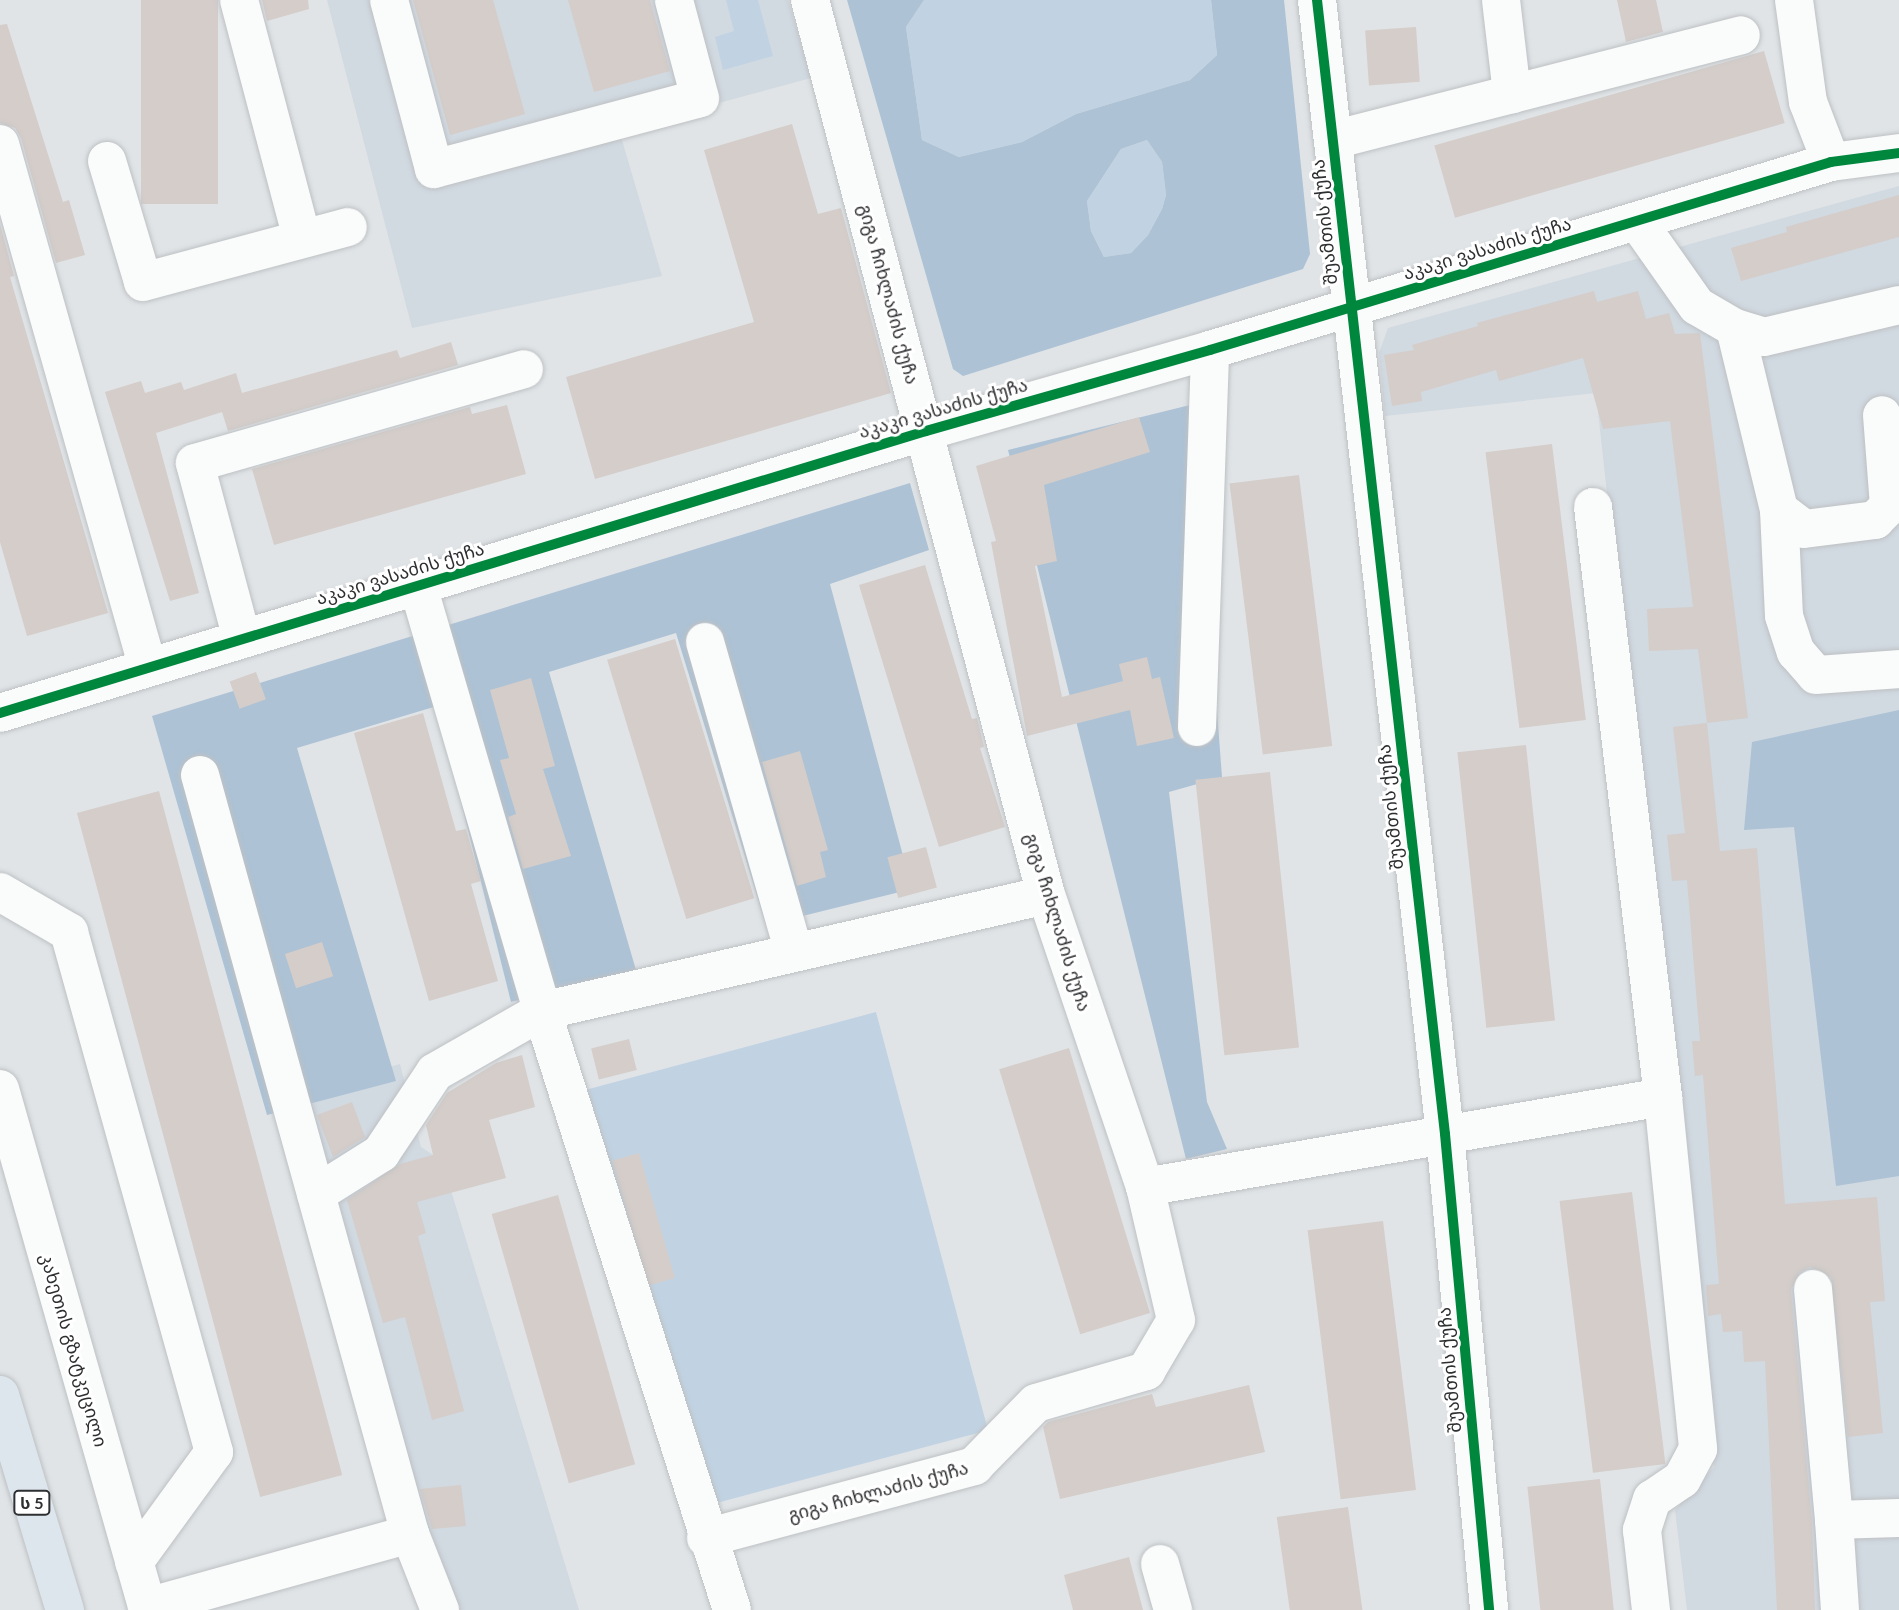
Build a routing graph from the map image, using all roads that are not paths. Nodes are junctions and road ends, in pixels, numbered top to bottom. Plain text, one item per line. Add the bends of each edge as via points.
1 (239, 0) edge
2 (389, 0) edge
3 (674, 0) edge
4 (810, 0) edge
5 (1317, 0) edge
6 (1501, 0) edge
7 (1794, 0) edge
8 (1741, 35) dead end
9 (1512, 94) junction
10 (1333, 140) junction
11 (0, 144) edge
12 (1899, 153) edge
13 (107, 161) dead end
14 (1831, 162) junction
15 (1637, 221) junction
16 (348, 227) dead end
17 (302, 239) junction
18 (1899, 305) edge
19 (1351, 308) junction
20 (1735, 328) junction
21 (1210, 350) junction
22 (524, 369) dead end
23 (1882, 415) dead end
24 (926, 431) junction
25 (1594, 507) dead end
26 (1779, 510) junction
27 (418, 586) junction
28 (243, 639) junction
29 (705, 642) dead end
30 (148, 668) junction
31 (1899, 669) edge
32 (3, 702) edge
33 (1198, 727) dead end
34 (200, 775) dead end
35 (0, 892) edge
36 (1046, 895) junction
37 (794, 953) junction
38 (542, 1012) junction
39 (0, 1089) edge
40 (1663, 1097) junction
41 (1445, 1134) junction
42 (1145, 1187) junction
43 (316, 1194) junction
44 (1813, 1289) dead end
45 (0, 1395) edge
46 (1899, 1518) edge
47 (1834, 1520) junction
48 (410, 1534) junction
49 (706, 1538) junction
50 (134, 1562) junction
51 (1160, 1564) dead end
52 (148, 1608) edge
53 (65, 1610) edge
54 (440, 1610) edge
55 (732, 1610) edge
56 (1173, 1610) edge
57 (1489, 1610) edge
58 (1651, 1610) edge
59 (1840, 1610) edge

1 - 17 street
2 - 3 street via 434,169 700,98
4 - 24 street, გიგა ჩიხლაძის ქუჩა
5 - 10 street, შუამთის ქუჩა
6 - 9 street
7 - 14 street via 1808,102
8 - 9 street
9 - 10 street
10 - 19 street, შუამთის ქუჩა
11 - 30 street
12 - 14 street, აკაკი ვასაძის ქუჩა
13 - 17 street via 144,282
14 - 15 street, აკაკი ვასაძის ქუჩა
15 - 19 street, აკაკი ვასაძის ქუჩა
15 - 20 street via 1697,306
16 - 17 street
18 - 20 street via 1764,337
19 - 21 street, აკაკი ვასაძის ქუჩა
19 - 41 street, შუამთის ქუჩა
20 - 26 street
21 - 24 street, აკაკი ვასაძის ქუჩა
21 - 33 street
22 - 28 street via 195,463
23 - 26 street via 1889,506 1875,520 1804,529
24 - 27 street, აკაკი ვასაძის ქუჩა
24 - 36 street, გიგა ჩიხლაძის ქუჩა
25 - 40 street
26 - 31 street via 1784,616 1796,652 1816,675
27 - 28 street, აკაკი ვასაძის ქუჩა
27 - 38 street
28 - 30 street, აკაკი ვასაძის ქუჩა
29 - 37 street
30 - 32 street, აკაკი ვასაძის ქუჩა
34 - 43 street
35 - 50 street via 69,932 214,1452
36 - 37 street
36 - 42 street, გიგა ჩიხლაძის ქუჩა
37 - 38 street
38 - 43 street via 435,1072 382,1153
38 - 49 street
39 - 50 street, კახეთის გზატკეცილი
40 - 41 street
40 - 58 street via 1698,1448 1682,1479 1652,1499 1642,1530
41 - 42 street
41 - 57 street, შუამთის ქუჩა
42 - 49 street, გიგა ჩიხლაძის ქუჩა via 1176,1320 1146,1371 1036,1403 974,1466
43 - 48 street
44 - 47 street
45 - 53 highway, ს 5
46 - 47 street
47 - 59 street
48 - 52 street
48 - 54 street
49 - 55 street
50 - 52 street, კახეთის გზატკეცილი
51 - 56 street

